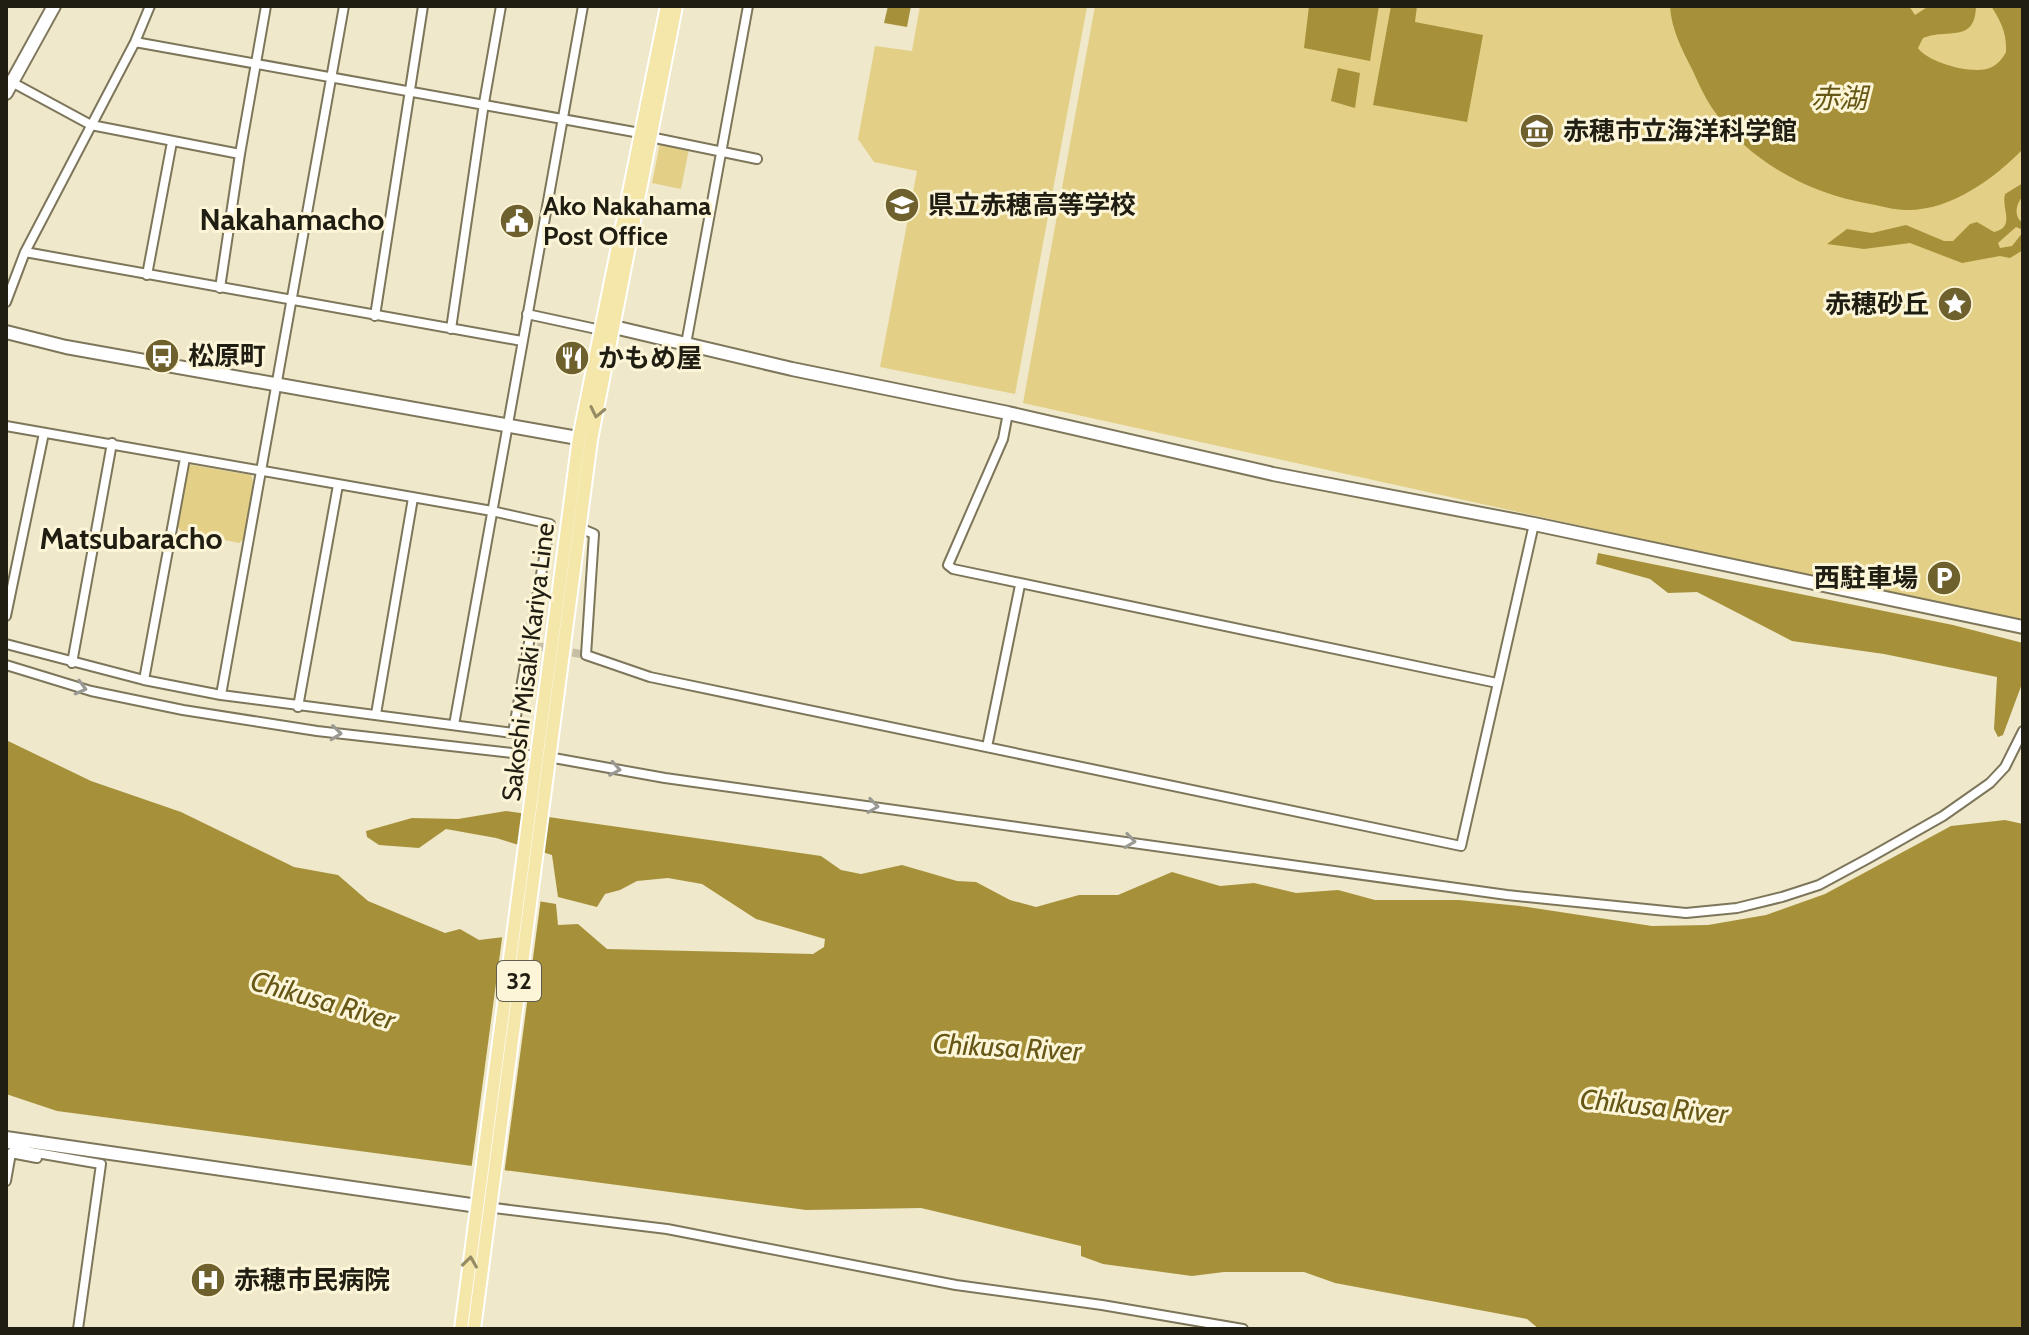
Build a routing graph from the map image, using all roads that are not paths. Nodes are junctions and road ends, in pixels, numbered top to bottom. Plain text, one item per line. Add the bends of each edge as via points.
1 (54, 6) edge
2 (150, 6) edge
3 (266, 6) edge
4 (344, 6) edge
5 (423, 6) edge
6 (501, 6) edge
7 (583, 6) edge
8 (667, 6) edge
9 (676, 6) edge
10 (748, 6) edge
11 (135, 42) junction
12 (254, 64) junction
13 (332, 77) junction
14 (8, 85) edge
15 (408, 91) junction
16 (484, 103) junction
17 (561, 118) junction
18 (91, 125) junction
19 (645, 135) junction
20 (172, 142) junction
21 (722, 151) junction
22 (240, 154) junction
23 (757, 159) dead end
24 (25, 252) junction
25 (147, 275) junction
26 (220, 288) junction
27 (292, 300) junction
28 (6, 302) edge
29 (527, 314) junction
30 (375, 316) junction
31 (614, 327) junction
32 (451, 329) junction
33 (601, 330) junction
34 (6, 332) edge
35 (522, 341) junction
36 (686, 344) junction
37 (277, 386) junction
38 (1008, 413) junction
39 (6, 426) edge
40 (507, 427) junction
41 (44, 433) junction
42 (585, 439) junction
43 (112, 443) junction
44 (185, 458) junction
45 (261, 471) junction
46 (338, 485) junction
47 (413, 498) junction
48 (492, 511) junction
49 (550, 524) junction
50 (1534, 524) junction
51 (574, 528) junction
52 (1020, 585) junction
53 (6, 616) edge
54 (2023, 627) edge
55 (6, 644) edge
56 (72, 663) junction
57 (6, 665) edge
58 (144, 680) junction
59 (1497, 683) junction
60 (221, 695) junction
61 (298, 707) junction
62 (376, 714) junction
63 (454, 725) junction
64 (2023, 731) edge
65 (987, 747) junction
66 (543, 761) junction
67 (6, 1140) edge
68 (62, 1157) junction
69 (6, 1181) edge
70 (484, 1201) junction
71 (78, 1329) edge
72 (461, 1329) edge
73 (474, 1329) edge
74 (1243, 1329) edge

1 - 14 street
2 - 11 street
3 - 12 street
4 - 13 street
5 - 15 street
6 - 16 street
7 - 17 street
8 - 19 main road, Sakoshi Misaki Kariya Line / 32
9 - 19 main road, Sakoshi Misaki Kariya Line / 32
10 - 21 street
11 - 12 street
11 - 18 street
12 - 13 street
12 - 22 street
13 - 15 street
13 - 27 street
14 - 18 street
15 - 16 street
15 - 30 street
16 - 17 street
16 - 32 street
17 - 19 street
17 - 29 street
18 - 20 street
18 - 24 street
19 - 21 street
19 - 31 main road, Sakoshi Misaki Kariya Line / 32
19 - 33 main road, Sakoshi Misaki Kariya Line / 32
20 - 22 street
20 - 25 street
21 - 23 street
21 - 36 street
22 - 26 street
24 - 25 street
24 - 28 street
25 - 26 street
26 - 27 street
27 - 30 street
27 - 37 street
29 - 33 street
29 - 35 street
30 - 32 street
31 - 33 street
31 - 36 street
31 -> 42 main road, Sakoshi Misaki Kariya Line / 32
32 - 35 street
33 - 42 main road, Sakoshi Misaki Kariya Line / 32
34 - 37 street
35 - 40 street
36 - 38 street
37 - 40 street
37 - 45 street
38 - 50 street via 1273,474
38 - 52 street via 1003,439 948,565
39 - 41 street
40 - 42 street
40 - 48 street
41 - 43 street
41 - 53 street
42 - 51 main road, Sakoshi Misaki Kariya Line / 32
43 - 44 street
43 - 56 street
44 - 45 street
44 - 58 street
45 - 46 street
45 - 60 street
46 - 47 street
46 - 61 street
47 - 48 street
47 - 62 street
48 - 49 street
48 - 63 street
49 - 51 street
49 - 63 street via 533,645 513,733
50 - 54 street
50 - 59 street
51 - 65 street via 594,534 586,655 650,677
51 - 66 main road, Sakoshi Misaki Kariya Line / 32
52 - 59 street
52 - 65 street
55 - 56 street
56 - 58 street
57 -> 66 street via 91,691 183,710
58 - 60 street
59 - 65 street via 1461,846
60 - 61 street
61 - 62 street
62 - 63 street
66 -> 64 street via 1507,895 1686,913 1737,908 1819,885 1943,816 1990,783 2005,767
66 - 70 main road, Sakoshi Misaki Kariya Line / 32
67 - 68 street via 31,1152
67 - 70 street
68 - 69 street via 58,1161 11,1153
68 - 71 street via 101,1164
72 -> 70 main road, Sakoshi Misaki Kariya Line / 32
70 - 73 main road, Sakoshi Misaki Kariya Line / 32
70 - 74 street via 667,1229 956,1285

